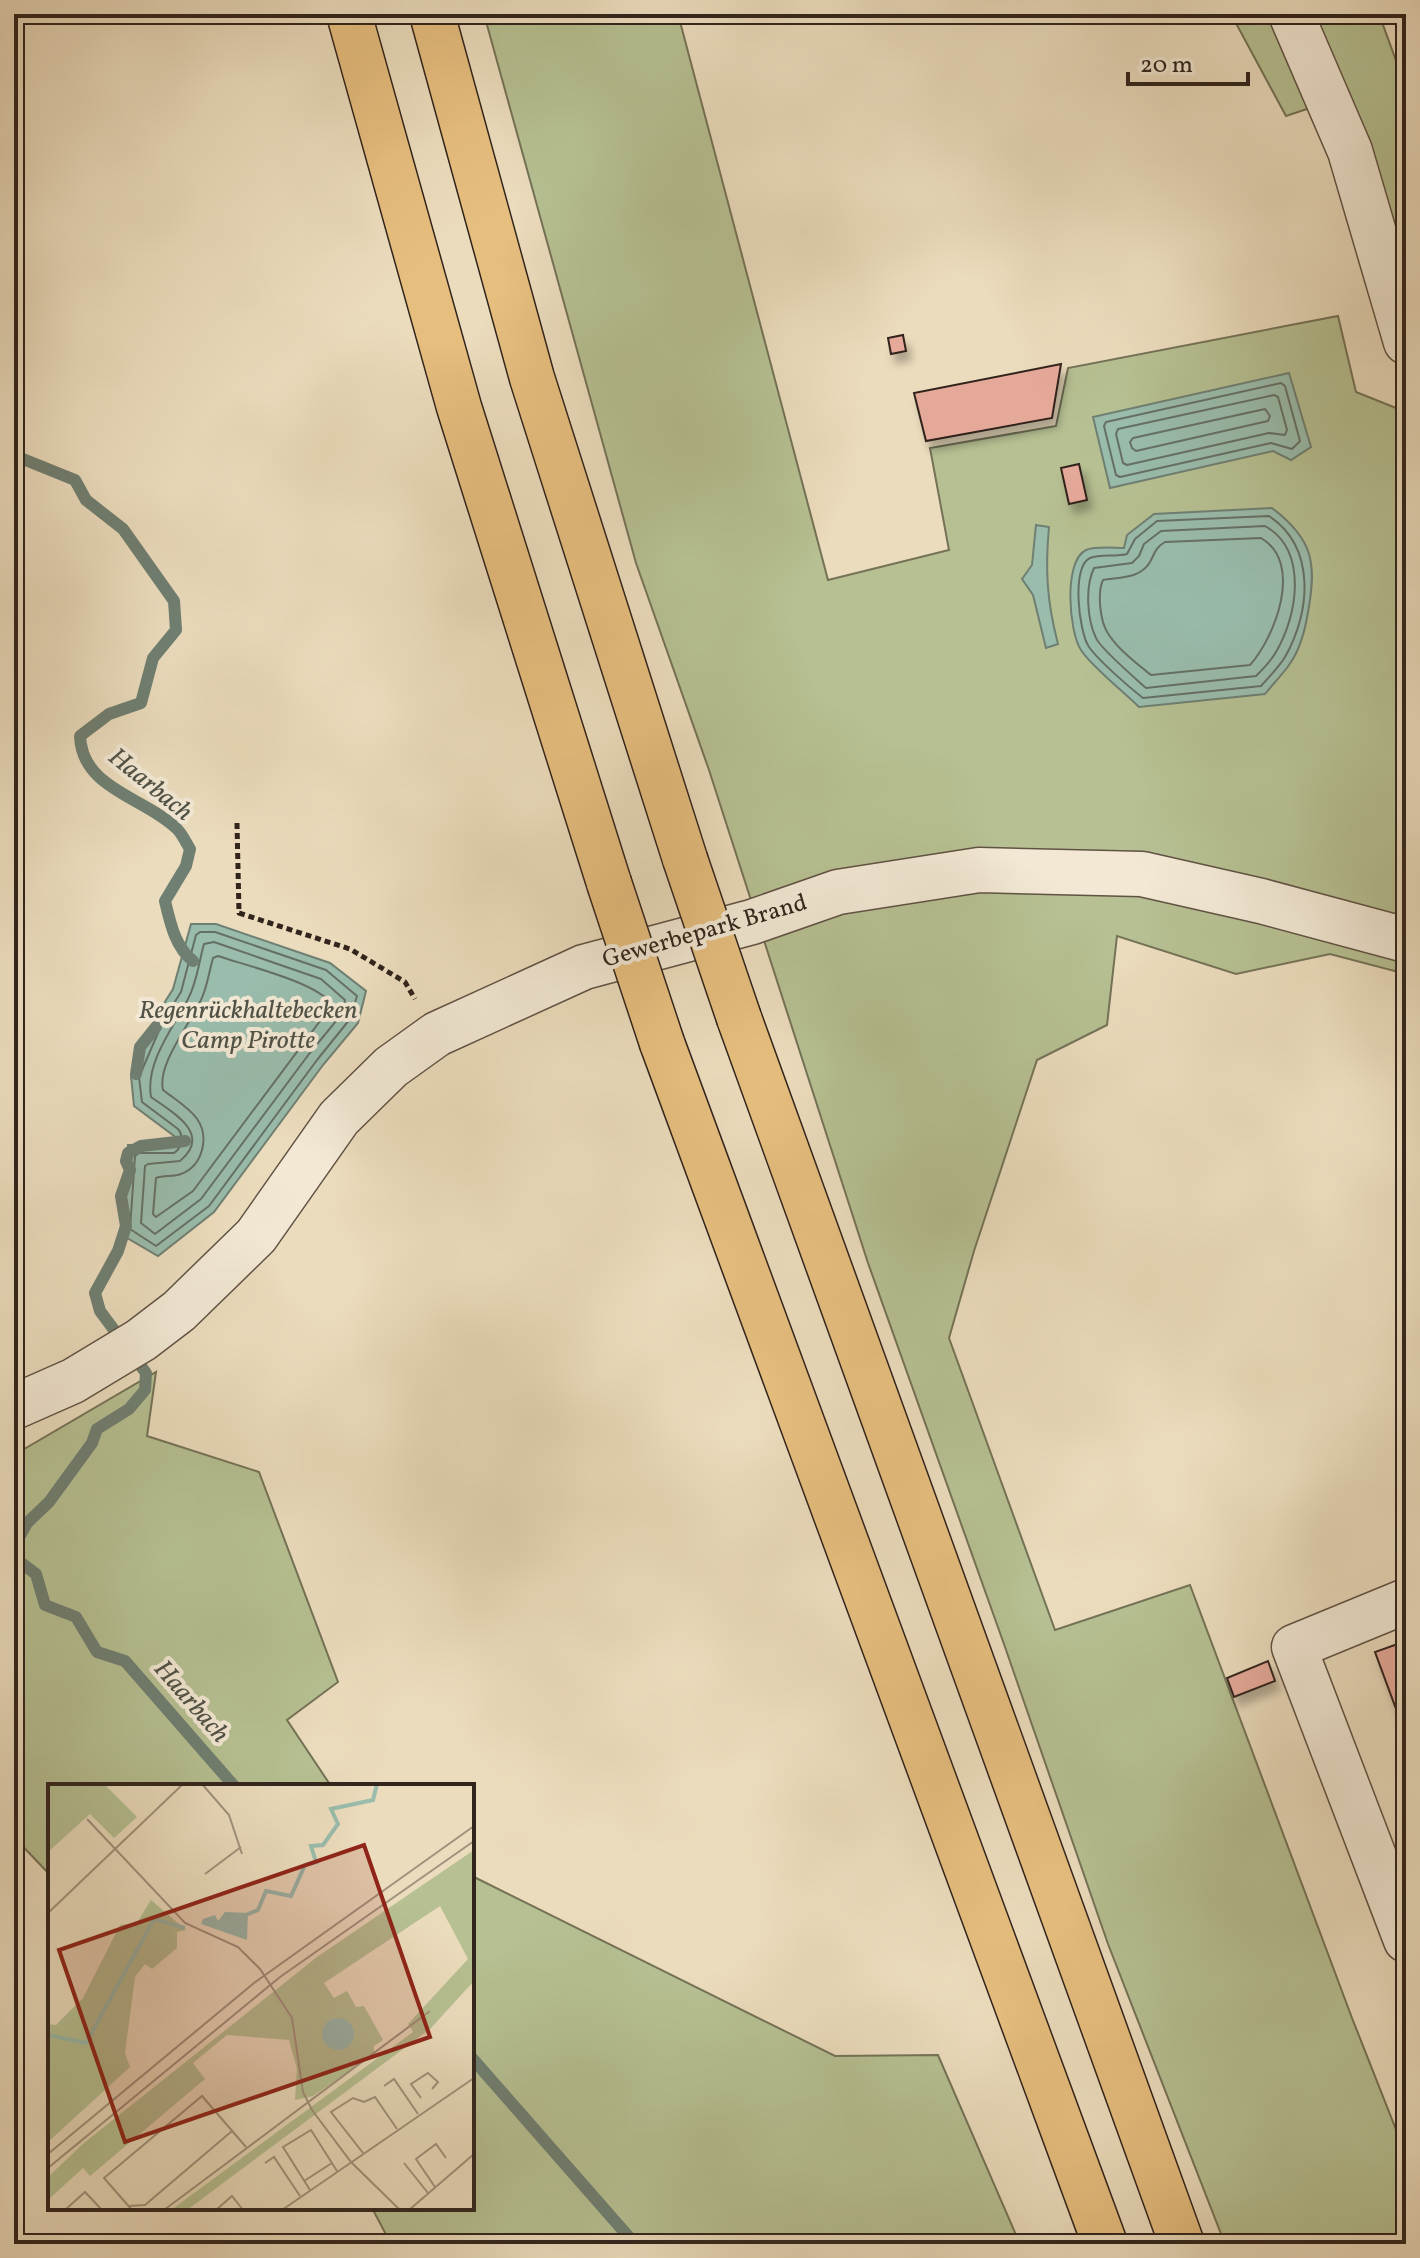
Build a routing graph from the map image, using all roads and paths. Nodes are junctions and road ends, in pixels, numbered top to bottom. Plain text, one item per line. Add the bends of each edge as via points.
1 (349, 14) edge
2 (432, 14) edge
3 (1291, 14) edge
4 (1406, 342) edge
5 (237, 823) dead end
6 (1406, 940) edge
7 (437, 1034) junction
8 (14, 1407) edge
9 (1406, 1601) edge
10 (1406, 1940) edge
11 (1105, 2244) edge
12 (1182, 2244) edge

1 - 11 highway, bridge via 459,407 662,1043
2 - 12 highway, bridge via 532,378 685,859
3 - 4 street via 1350,151
5 - 7 path via 239,913 350,949 405,982
6 - 7 street, Gewerbepark Brand via 1142,874 979,870 838,892 752,922 584,967
7 - 8 street, Gewerbepark Brand via 391,1067 339,1118 256,1236 179,1311 73,1381
9 - 10 street via 1294,1647

